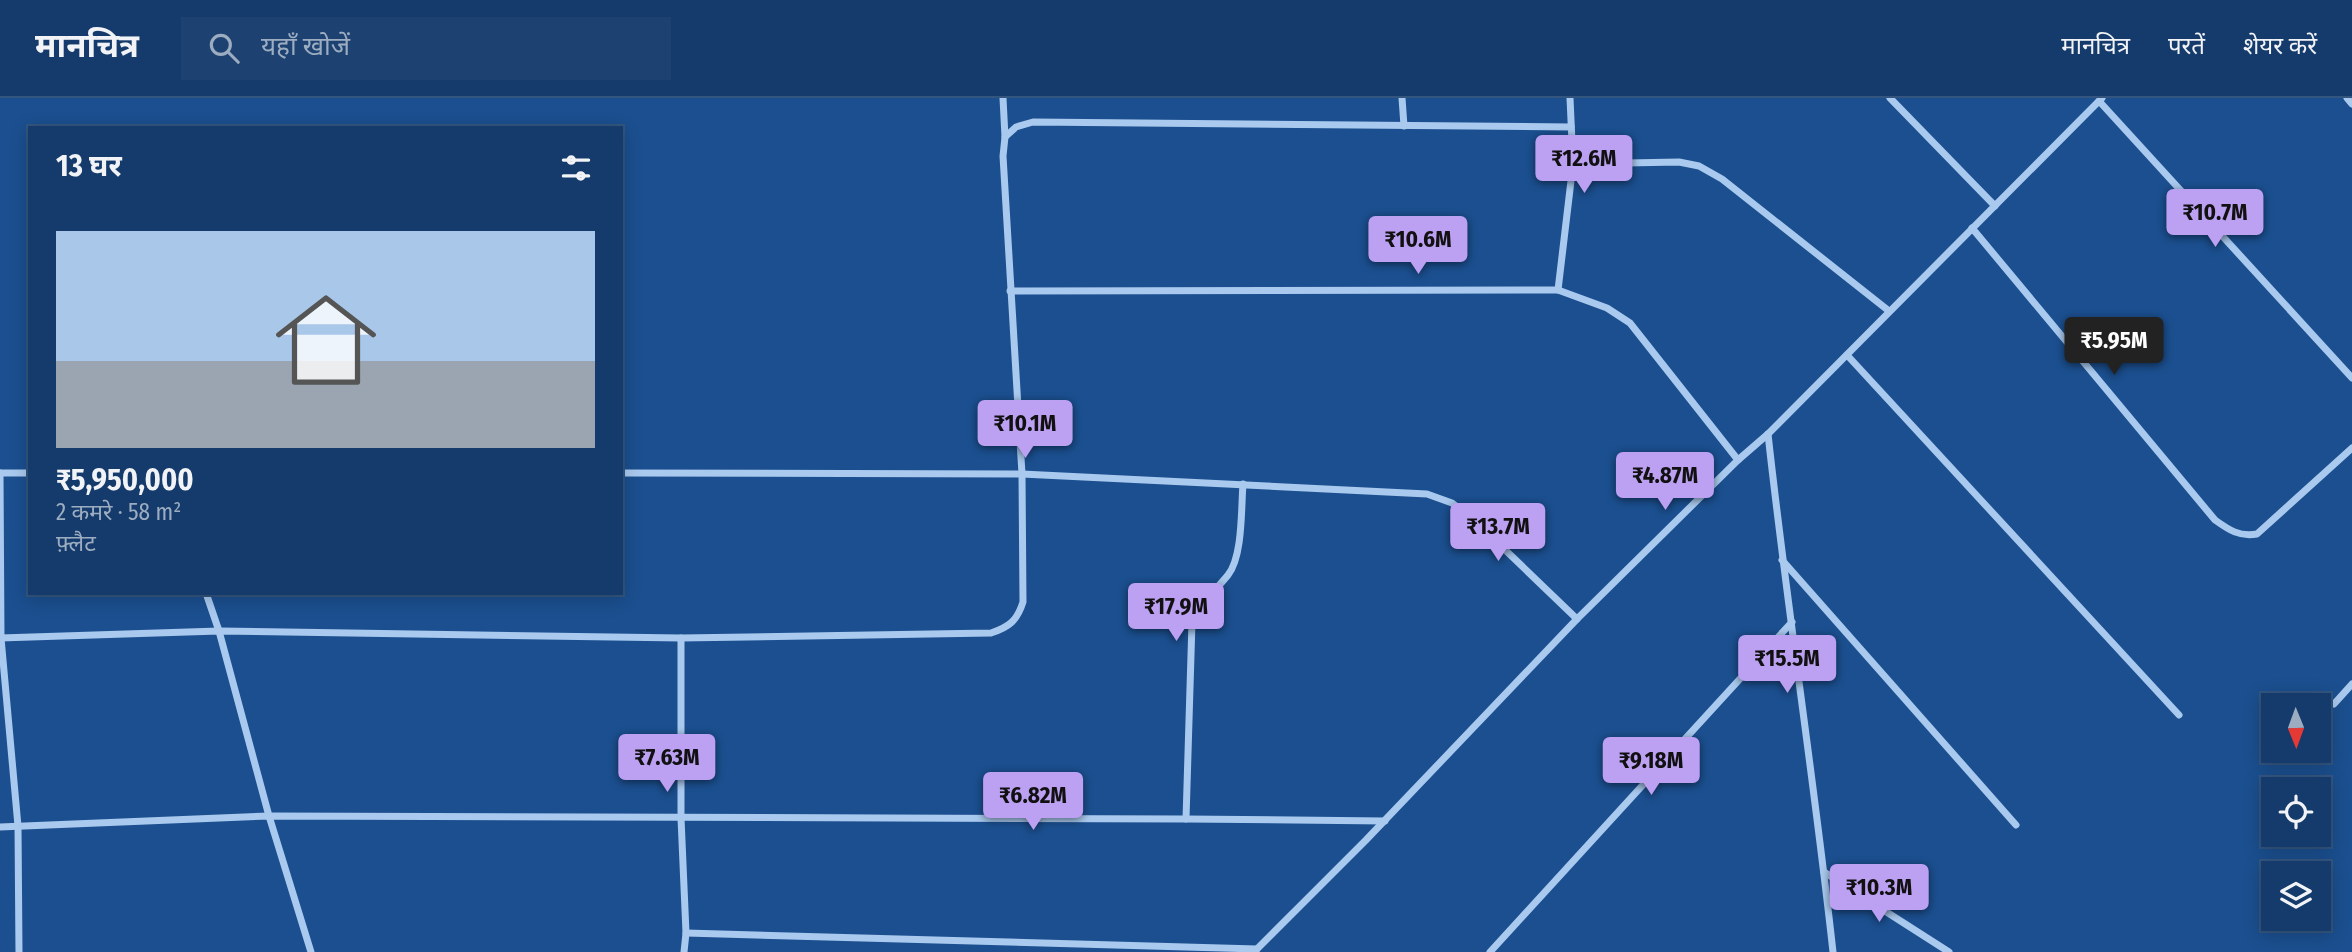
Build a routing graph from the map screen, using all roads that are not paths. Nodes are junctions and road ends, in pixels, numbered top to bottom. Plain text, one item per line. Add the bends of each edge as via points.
1 (1003, 98) edge
2 (1402, 98) edge
3 (1570, 98) edge
4 (1890, 98) edge
5 (2347, 98) edge
6 (2101, 99) edge
7 (2352, 104) edge
8 (1404, 126) junction
9 (1571, 127) junction
10 (1005, 137) junction
11 (1573, 164) junction
12 (1995, 206) junction
13 (1972, 228) junction
14 (1558, 290) junction
15 (1010, 291) junction
16 (1889, 311) junction
17 (1847, 355) junction
18 (2352, 378) edge
19 (1768, 434) junction
20 (2352, 448) edge
21 (1738, 460) junction
22 (623, 472) edge
23 (0, 473) edge
24 (28, 473) edge
25 (1022, 474) junction
26 (1243, 484) junction
27 (1782, 560) junction
28 (207, 595) edge
29 (1577, 619) junction
30 (1792, 622) junction
31 (219, 631) junction
32 (1, 638) edge
33 (681, 638) junction
34 (2352, 684) edge
35 (2334, 704) dead end
36 (2179, 715) dead end
37 (269, 816) junction
38 (681, 818) junction
39 (1186, 819) junction
40 (1385, 821) junction
41 (2017, 825) dead end
42 (18, 826) junction
43 (0, 827) edge
44 (1824, 872) junction
45 (686, 933) junction
46 (1256, 950) edge
47 (19, 952) edge
48 (311, 952) edge
49 (684, 952) edge
50 (1490, 952) edge
51 (1833, 952) edge
52 (1949, 952) edge

1 - 10 street
2 - 8 street
3 - 9 street
4 - 12 street
5 - 7 street
6 - 12 street
6 - 18 street
8 - 9 street
8 - 10 street via 1033,122 1016,127
9 - 11 street
10 - 15 street
11 - 14 street
11 - 16 street via 1679,162 1699,166 1723,179
12 - 13 street
13 - 16 street
13 - 20 street via 2215,520 2229,531 2257,534
14 - 15 street
14 - 21 street via 1607,308 1630,323
15 - 25 street
16 - 17 street
17 - 19 street
17 - 36 street
19 - 21 street
19 - 27 street
21 - 29 street
22 - 25 street
23 - 24 street
23 - 32 street
25 - 26 street
25 - 33 street via 1023,602 1019,617 1008,627 991,633
26 - 29 street via 1427,494 1452,503
26 - 39 street via 1236,558 1192,622
27 - 30 street
27 - 41 street
28 - 31 street
29 - 40 street
30 - 44 street
30 - 50 street
31 - 32 street
31 - 33 street
31 - 37 street
32 - 42 street
33 - 38 street
34 - 35 street
37 - 38 street
37 - 42 street
37 - 48 street
38 - 39 street
38 - 45 street
39 - 40 street
40 - 46 street
42 - 43 street
42 - 47 street
44 - 51 street
44 - 52 street
45 - 46 street
45 - 49 street

